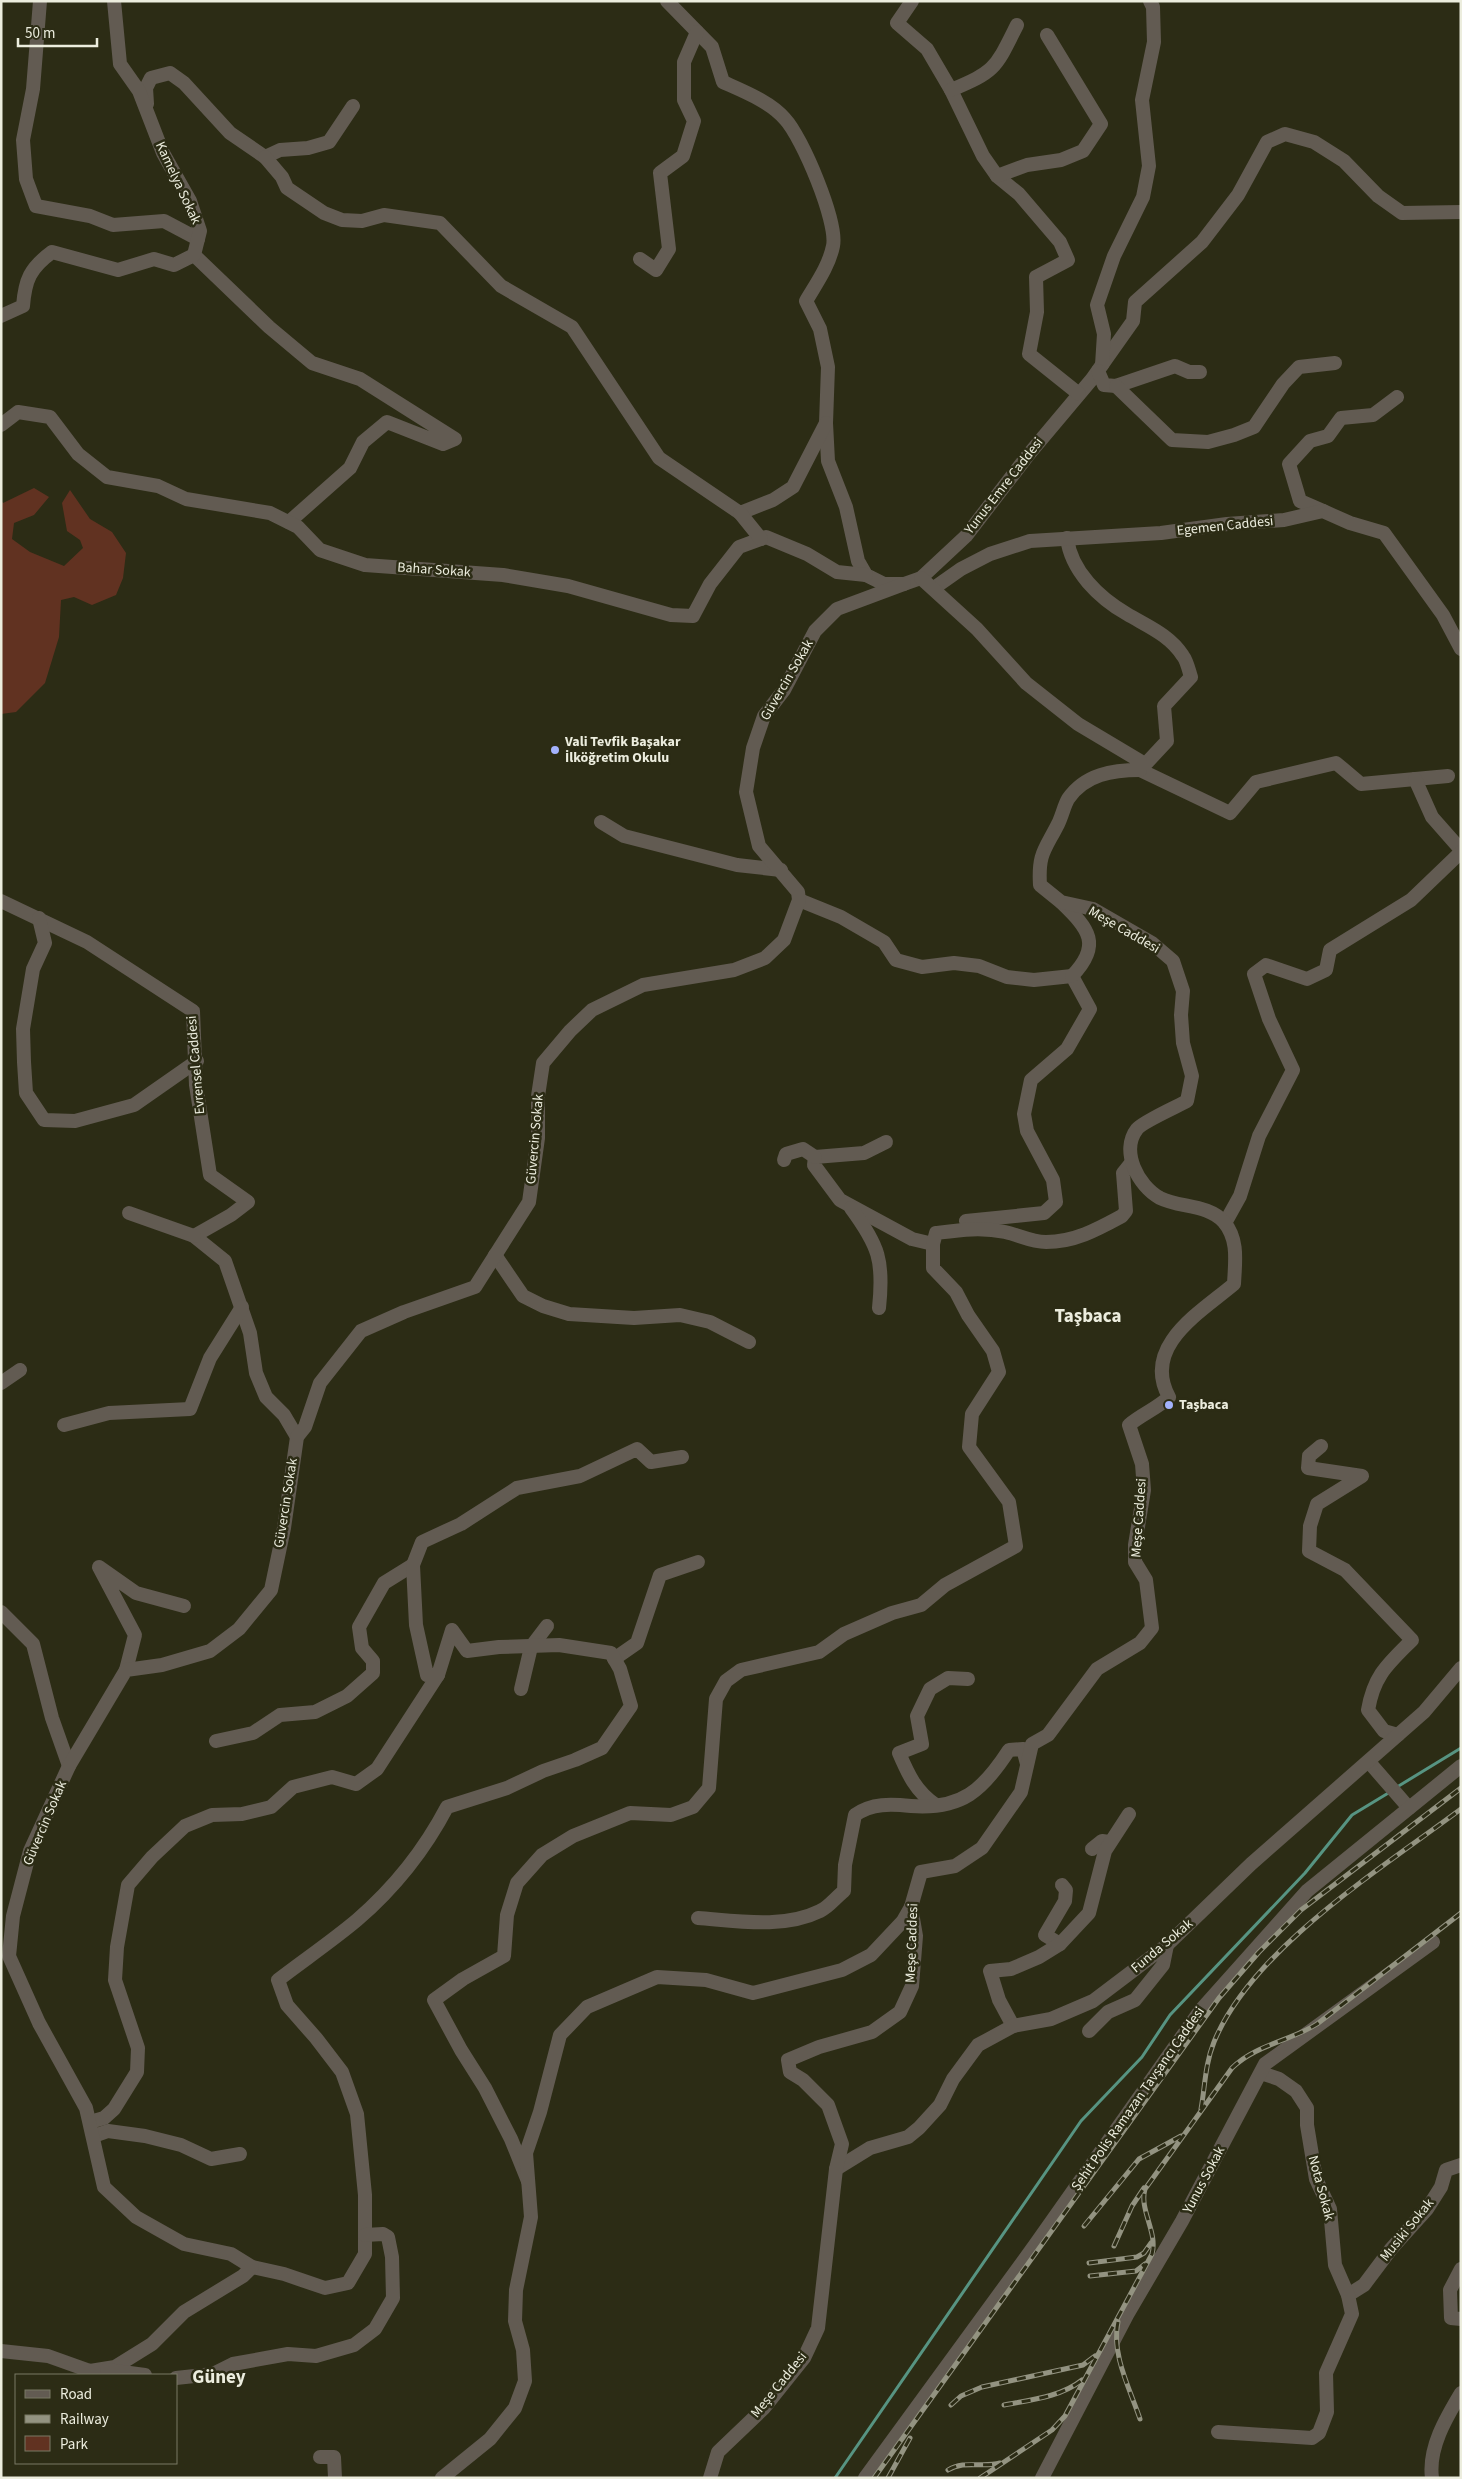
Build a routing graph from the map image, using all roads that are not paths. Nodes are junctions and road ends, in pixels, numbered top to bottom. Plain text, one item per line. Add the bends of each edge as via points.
1 (40, 1) edge
2 (114, 1) edge
3 (667, 1) edge
4 (912, 1) edge
5 (1150, 1) edge
6 (1017, 25) dead end
7 (697, 32) junction
8 (1047, 35) dead end
9 (950, 90) junction
10 (354, 106) dead end
11 (147, 108) junction
12 (265, 157) junction
13 (998, 176) junction
14 (1461, 212) edge
15 (198, 240) junction
16 (194, 255) junction
17 (640, 259) dead end
18 (1, 316) edge
19 (1335, 363) dead end
20 (1100, 368) junction
21 (1200, 372) dead end
22 (1116, 386) junction
23 (1079, 394) junction
24 (1397, 397) dead end
25 (826, 422) junction
26 (1, 425) edge
27 (1324, 511) junction
28 (740, 512) junction
29 (289, 522) junction
30 (1067, 538) junction
31 (761, 539) junction
32 (866, 575) junction
33 (921, 578) junction
34 (904, 584) junction
35 (934, 588) junction
36 (1461, 648) edge
37 (1140, 770) junction
38 (1448, 776) dead end
39 (1415, 779) junction
40 (601, 822) dead end
41 (1461, 851) edge
42 (782, 870) junction
43 (799, 900) junction
44 (1, 901) edge
45 (1061, 902) junction
46 (39, 918) junction
47 (1072, 976) junction
48 (196, 1061) junction
49 (886, 1142) dead end
50 (815, 1157) junction
51 (784, 1160) dead end
52 (1131, 1163) junction
53 (849, 1206) junction
54 (129, 1213) dead end
55 (1225, 1224) junction
56 (194, 1236) junction
57 (935, 1238) junction
58 (495, 1255) junction
59 (242, 1307) junction
60 (879, 1308) dead end
61 (749, 1342) dead end
62 (20, 1370) dead end
63 (1, 1383) edge
64 (64, 1426) dead end
65 (297, 1437) junction
66 (1321, 1446) dead end
67 (682, 1458) dead end
68 (698, 1562) dead end
69 (413, 1565) junction
70 (184, 1606) dead end
71 (1, 1612) edge
72 (547, 1626) dead end
73 (531, 1647) junction
74 (614, 1659) junction
75 (1461, 1668) edge
76 (126, 1670) junction
77 (438, 1674) junction
78 (968, 1679) dead end
79 (1461, 1680) edge
80 (521, 1689) dead end
81 (1437, 1696) junction
82 (1398, 1735) junction
83 (216, 1741) dead end
84 (1369, 1762) junction
85 (1027, 1764) junction
86 (69, 1766) junction
87 (1461, 1766) edge
88 (936, 1806) junction
89 (1409, 1808) junction
90 (1129, 1814) dead end
91 (1109, 1842) junction
92 (1092, 1848) dead end
93 (1062, 1885) dead end
94 (911, 1907) junction
95 (698, 1918) dead end
96 (1433, 1942) dead end
97 (1060, 1944) junction
98 (1167, 1945) junction
99 (1013, 2026) junction
100 (1089, 2031) dead end
101 (1261, 2072) junction
102 (90, 2122) junction
103 (94, 2136) junction
104 (240, 2154) dead end
105 (1461, 2164) edge
106 (836, 2169) junction
107 (528, 2180) junction
108 (365, 2235) junction
109 (252, 2267) junction
110 (1461, 2269) edge
111 (1348, 2295) junction
112 (1461, 2319) edge
113 (1, 2351) edge
114 (101, 2369) junction
115 (138, 2374) edge
116 (178, 2378) edge
117 (1461, 2393) edge
118 (1218, 2432) dead end
119 (320, 2457) dead end
120 (335, 2478) edge
121 (442, 2478) edge
122 (710, 2478) edge
123 (865, 2478) edge
124 (1042, 2478) edge
125 (1432, 2478) edge

1 - 15 street via 32,89 23,140 26,179 36,206 90,216 113,225 164,222
2 - 11 street, Kamelya Sokak via 120,64
3 - 7 street
4 - 9 street via 897,23 927,49
5 - 20 street via 1154,42 1142,100 1149,166 1143,197 1114,256 1097,305 1104,334
6 - 9 street via 997,64 982,77
7 - 17 street via 684,62 684,100 694,121 683,156 660,173 668,249 656,270
7 - 25 street via 712,47 723,82 753,95 785,119 806,156 829,210 834,244 828,262 806,301 820,329 828,367
8 - 13 street via 1101,124 1083,151
9 - 13 street via 983,156
10 - 12 street via 328,142 308,148 280,150
11 - 12 street via 146,88 151,78 170,73 184,83 230,133
11 - 15 street, Kamelya Sokak via 163,152 190,201 200,232
12 - 28 street via 287,188 324,213 342,220 362,221 384,215 440,223 501,286 572,328 659,458
13 - 23 street via 1019,194 1060,242 1068,260 1036,277 1037,312 1029,354
14 - 20 street, Yunus Emre Caddesi via 1402,213 1378,196 1344,160 1314,142 1285,134 1267,142 1238,195 1202,242 1135,302 1133,321
15 - 16 street, Kamelya Sokak
16 - 18 street via 174,265 154,259 118,270 52,252 38,262 24,284 23,306
16 - 29 street via 312,364 360,379 455,439 443,444 387,422 363,442 350,468
19 - 22 street via 1299,367 1283,384 1254,427 1208,442 1172,440
20 - 22 street via 1104,385
20 - 23 street, Yunus Emre Caddesi
21 - 22 street via 1174,366
23 - 33 street, Yunus Emre Caddesi via 966,536
24 - 27 street via 1373,415 1341,418 1328,436 1310,441 1289,464 1300,501
25 - 28 street via 793,487 773,500
25 - 32 street via 828,461 846,508 858,561
26 - 29 street, Bahar Sokak via 18,412 50,417 78,454 107,477 158,486 186,499 270,513
27 - 30 street, Egemen Caddesi via 1284,520 1161,534
27 - 36 street via 1384,533 1442,615
28 - 31 street
29 - 31 street, Bahar Sokak via 320,550 365,565 521,578 568,586 671,615 693,616 710,584 739,547
30 - 35 street, Egemen Caddesi via 1030,541 990,554
30 - 37 street via 1069,554 1082,575 1126,613 1157,630 1183,656 1191,677 1164,706 1167,741
31 - 32 street via 766,537 807,554 837,572
32 - 34 street, Yunus Emre Caddesi via 884,584
33 - 34 street, Yunus Emre Caddesi
33 - 35 street
34 - 42 street, Güvercin Sokak via 837,609 815,631 784,690 764,716 753,748 746,792 759,846
35 - 37 street via 977,629 1026,684 1078,724 1140,761
37 - 39 street via 1230,813 1256,782 1336,763 1362,784
37 - 45 street, Meşe Caddesi via 1103,773 1086,781 1068,799 1043,849 1039,872 1040,885
38 - 39 street
39 - 41 street via 1432,818
40 - 42 street via 624,836 737,865
41 - 55 street via 1411,900 1330,950 1326,970 1307,979 1266,965 1254,974 1293,1070 1259,1136 1240,1196
42 - 43 street, Güvercin Sokak via 798,892
43 - 47 street via 841,917 884,942 896,960 922,968 954,963 979,966 1007,977 1034,980
43 - 58 street, Güvercin Sokak via 784,940 766,958 734,970 643,985 592,1010 570,1031 543,1063 538,1096 538,1138 529,1202
44 - 46 street, Evrensel Caddesi
45 - 47 street via 1081,921 1090,939 1085,962
45 - 52 street, Meşe Caddesi via 1093,909 1152,943 1173,961 1184,991 1181,1015 1183,1044 1192,1076 1187,1101 1137,1128 1130,1145
46 - 48 street, Evrensel Caddesi via 87,942 193,1011
46 - 48 street via 45,942 33,969 24,1029 24,1062 26,1093 44,1120 75,1121 134,1105
47 - 57 street via 1090,1008 1067,1049 1031,1080 1024,1114 1027,1131 1053,1180 1056,1202 1044,1213 970,1220
48 - 56 street, Evrensel Caddesi via 196,1085 210,1175 248,1202
49 - 50 street via 864,1153
50 - 51 street via 803,1149 786,1154
50 - 53 street via 814,1165 840,1200
52 - 55 street, Meşe Caddesi via 1145,1184 1160,1197 1213,1212
52 - 57 street via 1123,1173 1126,1211 1087,1235 1046,1242 979,1228
53 - 57 street via 912,1239
53 - 60 street via 872,1236 882,1274
54 - 56 street
55 - 85 street, Meşe Caddesi via 1236,1246 1234,1284 1171,1339 1163,1360 1163,1386 1169,1397 1129,1425 1142,1464 1144,1490 1135,1562 1146,1580 1152,1628 1140,1643 1098,1669 1048,1735 1032,1744
56 - 59 street via 225,1261
57 - 107 street via 933,1268 956,1292 993,1351 999,1372 972,1414 969,1447 1010,1502 1016,1546 945,1585 921,1605 892,1613 844,1634 819,1652 741,1670 726,1681 716,1699 708,1788 693,1807 671,1815 630,1813 573,1836 542,1855 517,1883 507,1915 504,1956 434,2000 485,2088
58 - 61 street via 524,1296 543,1306 569,1314 634,1318 680,1315 710,1322
58 - 65 street, Güvercin Sokak via 475,1287 361,1330 320,1383 305,1427
59 - 64 street via 210,1358 190,1409 108,1413
59 - 65 street via 256,1373 266,1398 284,1415
62 - 63 street
65 - 76 street, Güvercin Sokak via 271,1590 239,1628 210,1651 162,1665
66 - 82 street via 1308,1456 1308,1468 1362,1476 1317,1504 1310,1526 1309,1550 1346,1570 1412,1640 1383,1670 1371,1690 1368,1710 1384,1731
67 - 69 street via 651,1462 637,1449 580,1476 517,1488 461,1524 422,1542
68 - 74 street via 660,1575 637,1643
69 - 77 street via 416,1624 427,1675
69 - 83 street via 384,1584 359,1627 362,1648 373,1661 373,1672 347,1696 316,1712 280,1715 253,1733
70 - 76 street via 136,1593 99,1567 135,1635
71 - 86 street via 33,1644 52,1718
72 - 73 street
73 - 74 street via 559,1645 611,1653
73 - 77 street via 467,1651 452,1630
73 - 80 street
74 - 108 street, Güvercin Sokak via 631,1706 602,1748 507,1788 447,1807 430,1839 378,1899 358,1919 278,1980 287,2006 342,2072 357,2114 365,2195
75 - 81 street, Funda Sokak
76 - 86 street, Güvercin Sokak
77 - 102 street via 377,1768 356,1784 332,1776 293,1787 271,1807 242,1814 212,1815 185,1826 128,1885 115,1980 138,2048 137,2072 114,2108 104,2118
78 - 88 street via 948,1678 930,1689 917,1716 922,1744 899,1753 911,1781 924,1798
79 - 81 street
81 - 82 street, Funda Sokak
82 - 84 street, Funda Sokak
84 - 89 street
84 - 98 street, Funda Sokak via 1251,1864
85 - 88 street via 1023,1749 1009,1750 994,1772 971,1795
85 - 94 street, Meşe Caddesi via 1021,1792 982,1848 955,1866 921,1872
86 - 102 street, Güvercin Sokak via 30,1850 13,1916 9,1956 39,2023 86,2108
87 - 89 street, Şehit Polis Ramazan Tavşancı Caddesi
88 - 95 street via 890,1804 866,1807 855,1815 845,1865 844,1891 821,1910 795,1919 752,1922
89 - 123 street, Şehit Polis Ramazan Tavşancı Caddesi via 1307,1891 1200,2011 1035,2246
90 - 91 street
91 - 92 street via 1102,1841
91 - 97 street via 1089,1913
93 - 97 street via 1066,1890 1065,1900 1045,1935
94 - 106 street, Meşe Caddesi via 916,1936 912,1986 900,2012 872,2032 819,2047 788,2060 790,2072 828,2105 842,2144
94 - 107 street via 903,1921 871,1955 842,1970 753,1994 706,1980 657,1977 587,2007 560,2035 526,2153
96 - 101 street, Yunus Sokak via 1265,2064
97 - 99 street via 1011,1969 990,1971 998,2000
98 - 99 street, Funda Sokak via 1093,2001 1051,2019
98 - 100 street via 1163,1965 1135,2000 1108,2012
99 - 106 street, Funda Sokak via 978,2045 953,2079 940,2105 908,2137 870,2148
101 - 111 street, Nota Sokak via 1296,2091 1306,2108 1316,2179 1330,2209 1336,2264
101 - 124 street, Yunus Sokak via 1182,2221 1127,2315
102 - 103 street, Güvercin Sokak
103 - 104 street via 108,2131 145,2136 181,2145 211,2159
103 - 109 street, Güvercin Sokak via 104,2187 136,2217 184,2244 232,2254
105 - 111 street, Musiki Sokak via 1446,2170 1441,2187 1427,2209 1364,2285
106 - 122 street, Meşe Caddesi via 818,2328 804,2358 770,2401 718,2452
107 - 121 street via 531,2218 516,2290 515,2321 523,2350 525,2381 515,2408 490,2439
108 - 109 street, Güvercin Sokak via 365,2254 348,2283 325,2288
108 - 116 street via 388,2237 392,2257 393,2298 375,2329 354,2345 341,2350 316,2356 288,2354 233,2364 213,2374
109 - 114 street via 243,2276 184,2312 152,2344 116,2367
110 - 112 street via 1450,2290 1451,2318
111 - 118 street, Nota Sokak via 1352,2314 1326,2372 1326,2412 1319,2432 1312,2438
113 - 114 street via 48,2356 90,2371
114 - 115 street
117 - 125 street via 1444,2422 1430,2463
119 - 120 street via 334,2457

